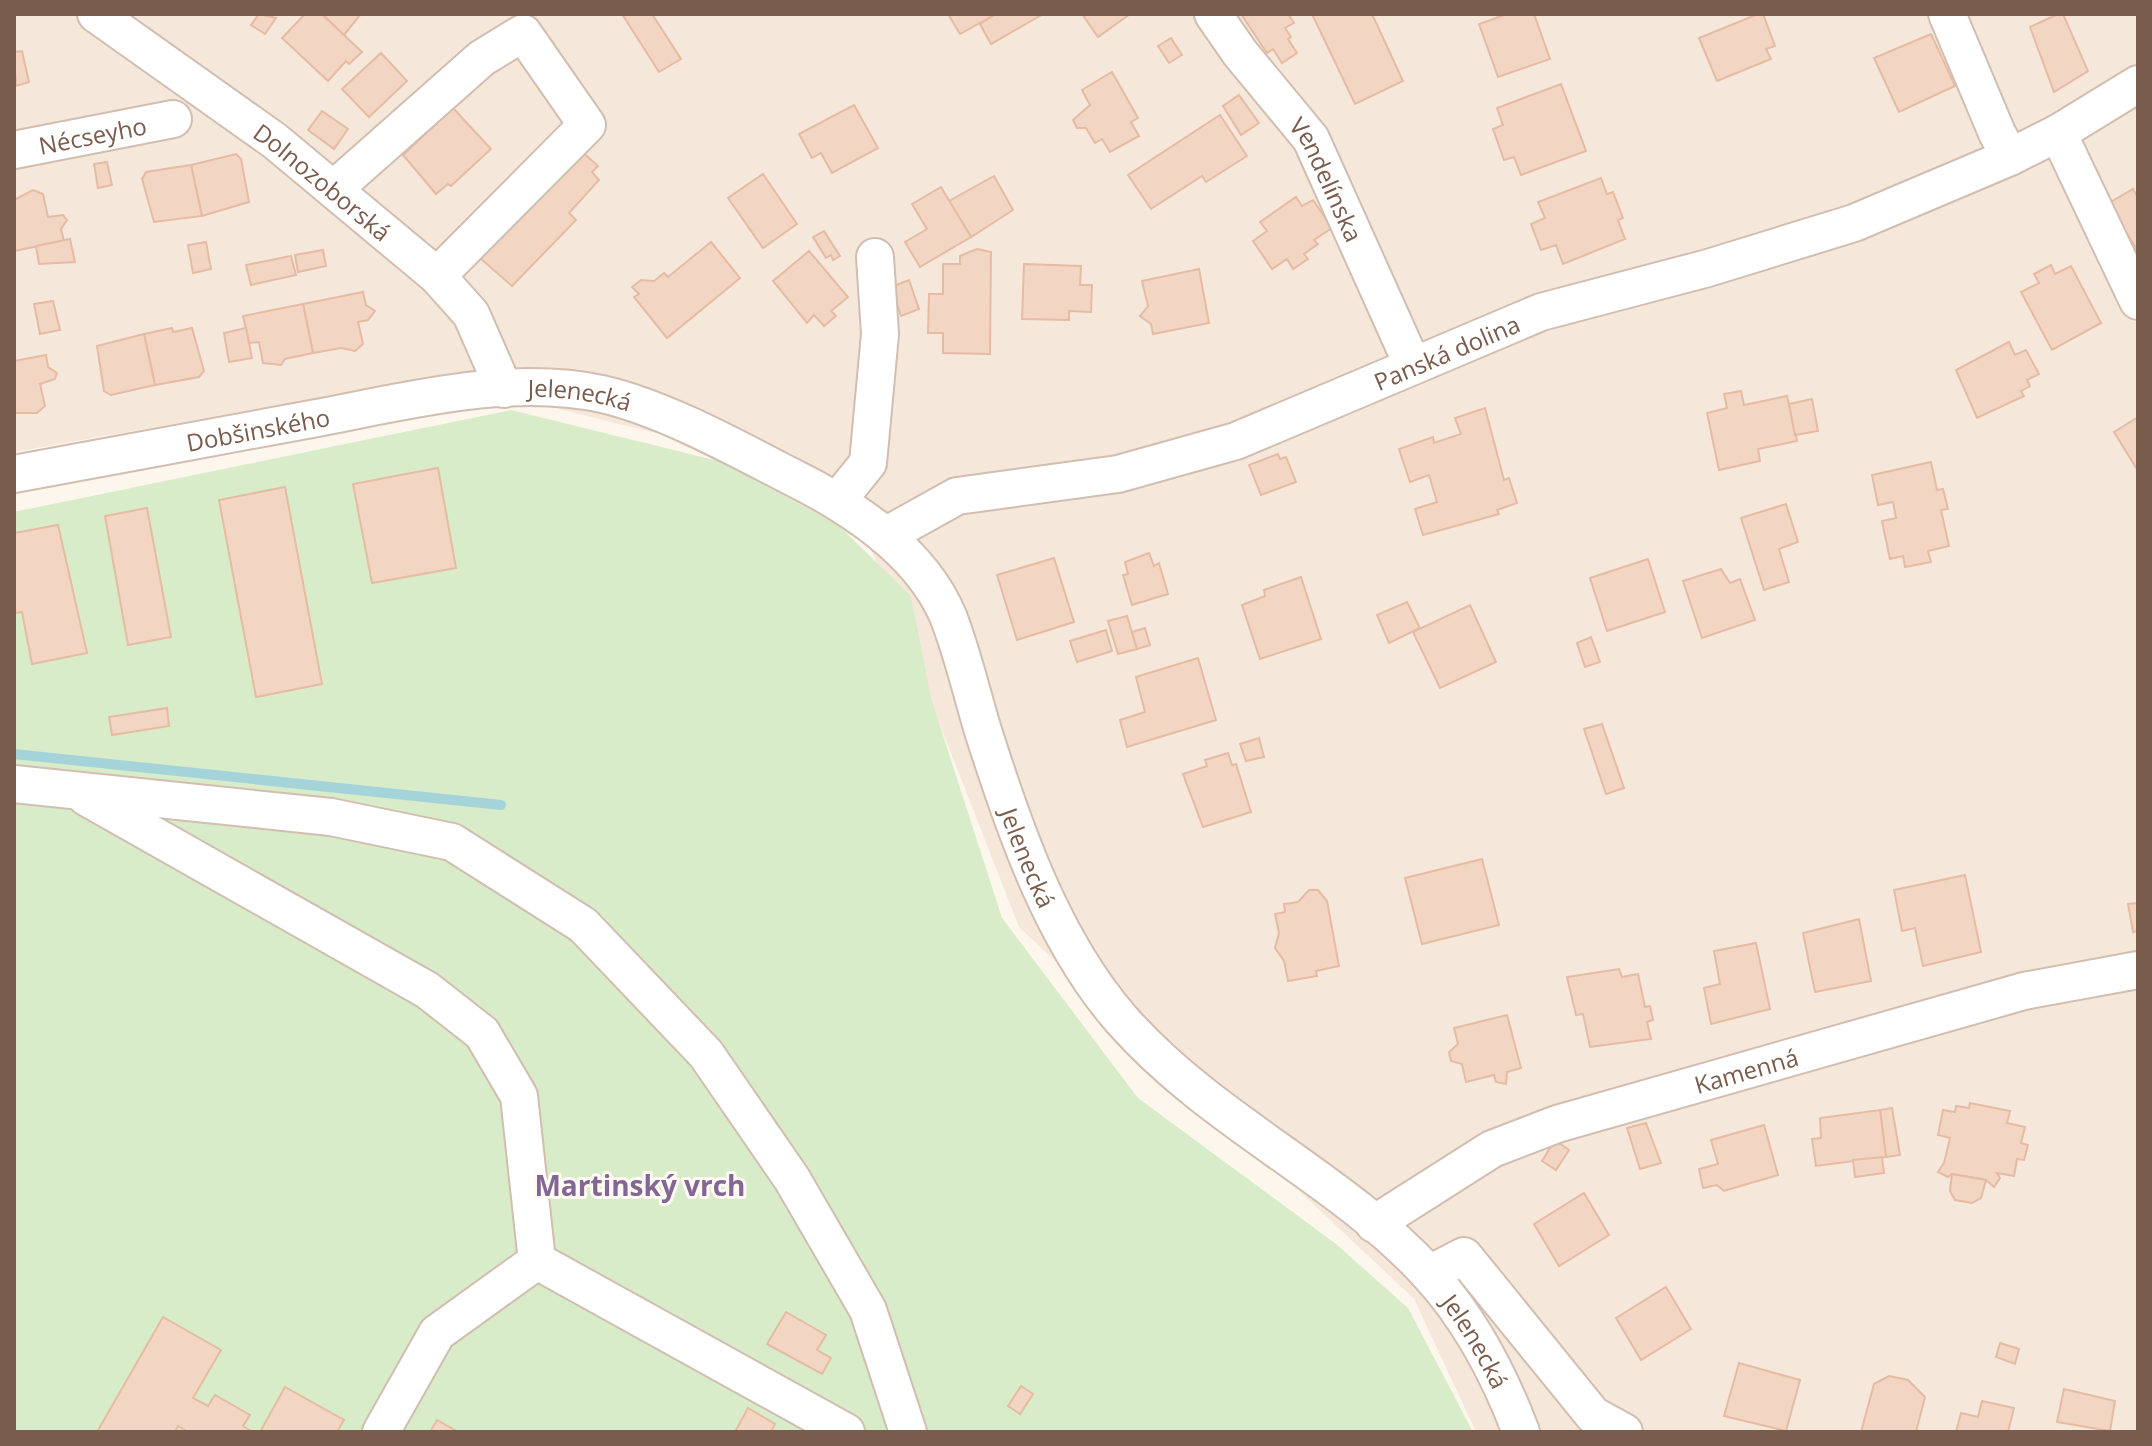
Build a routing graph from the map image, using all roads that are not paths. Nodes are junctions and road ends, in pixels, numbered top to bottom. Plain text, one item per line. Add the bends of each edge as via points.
1 (96, 14) edge
2 (1213, 14) edge
3 (1947, 14) edge
4 (2138, 84) edge
5 (173, 119) dead end
6 (2058, 133) junction
7 (14, 150) edge
8 (2010, 157) junction
9 (335, 188) junction
10 (875, 257) dead end
11 (437, 276) junction
12 (2138, 301) edge
13 (1412, 364) junction
14 (504, 389) junction
15 (14, 474) edge
16 (838, 500) junction
17 (885, 536) junction
18 (14, 784) edge
19 (74, 790) junction
20 (2138, 970) edge
21 (1374, 1224) junction
22 (537, 1261) junction
23 (1429, 1274) junction
24 (381, 1432) edge
25 (846, 1432) edge
26 (908, 1432) edge
27 (1521, 1432) edge
28 (1624, 1432) edge

1 - 9 street, Dolnozoborská
2 - 13 street, Vendelínska via 1311,139
3 - 8 street
4 - 6 street, Panská dolina
5 - 7 street, Nécseyho
6 - 8 street, Panská dolina
6 - 12 street
8 - 13 street, Panská dolina via 1854,223 1541,312
9 - 11 street, Dolnozoborská
9 - 11 street via 482,58 523,33 587,125
10 - 16 street via 880,334 868,463
11 - 14 street, Dolnozoborská via 471,314
13 - 17 street, Panská dolina via 1236,441 1118,474 957,496
14 - 15 street, Dobšinského
14 - 16 street, Jelenecká via 557,388 604,395 713,437
16 - 17 street, Jelenecká
17 - 21 street, Jelenecká via 929,584 947,614 1035,873 1061,933 1089,977 1118,1016 1181,1081
18 - 19 street
19 - 22 street via 427,990 482,1033 519,1096
19 - 26 street via 331,817 452,842 583,925 706,1054 792,1179 868,1310
20 - 21 street, Kamenná via 2024,991 1557,1124 1492,1149
21 - 23 street, Jelenecká
22 - 24 street via 437,1333
22 - 25 street
23 - 27 street, Jelenecká via 1482,1346
23 - 28 street via 1464,1256 1593,1415

